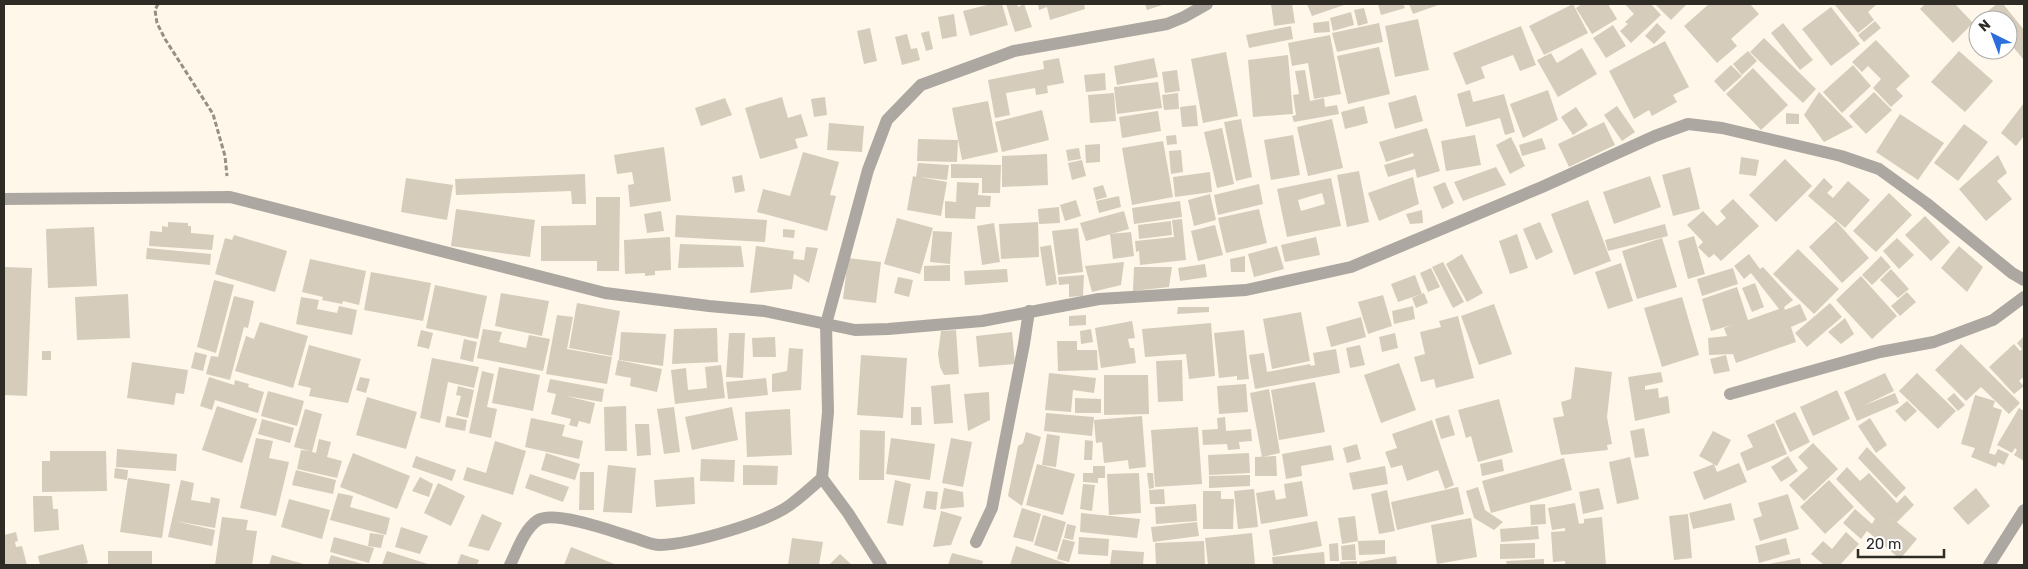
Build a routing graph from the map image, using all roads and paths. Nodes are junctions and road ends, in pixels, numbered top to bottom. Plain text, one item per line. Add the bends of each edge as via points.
1 (158, 4) edge
2 (1207, 4) edge
3 (230, 197) junction
4 (4, 199) edge
5 (2024, 280) edge
6 (2024, 297) edge
7 (1029, 311) junction
8 (826, 324) junction
9 (1730, 394) dead end
10 (822, 478) junction
11 (2024, 510) edge
12 (976, 542) dead end
13 (510, 565) edge
14 (881, 565) edge
15 (1989, 565) edge

1 - 3 path via 155,10 157,22 165,40 214,114 225,156
2 - 8 street via 1168,24 1014,51 921,85 887,120 868,170
3 - 4 street
3 - 8 street via 605,293 764,311
5 - 7 street via 1879,169 1841,156 1722,128 1688,124 1352,267 1246,290 1100,299
6 - 9 street via 1993,320 1934,342 1880,352
7 - 8 street via 982,321 888,329 855,330
7 - 12 street via 992,508
8 - 10 street via 828,412
10 - 13 street via 789,505 762,520 658,546 582,522 553,518 539,520 528,531
10 - 14 street
11 - 15 street

